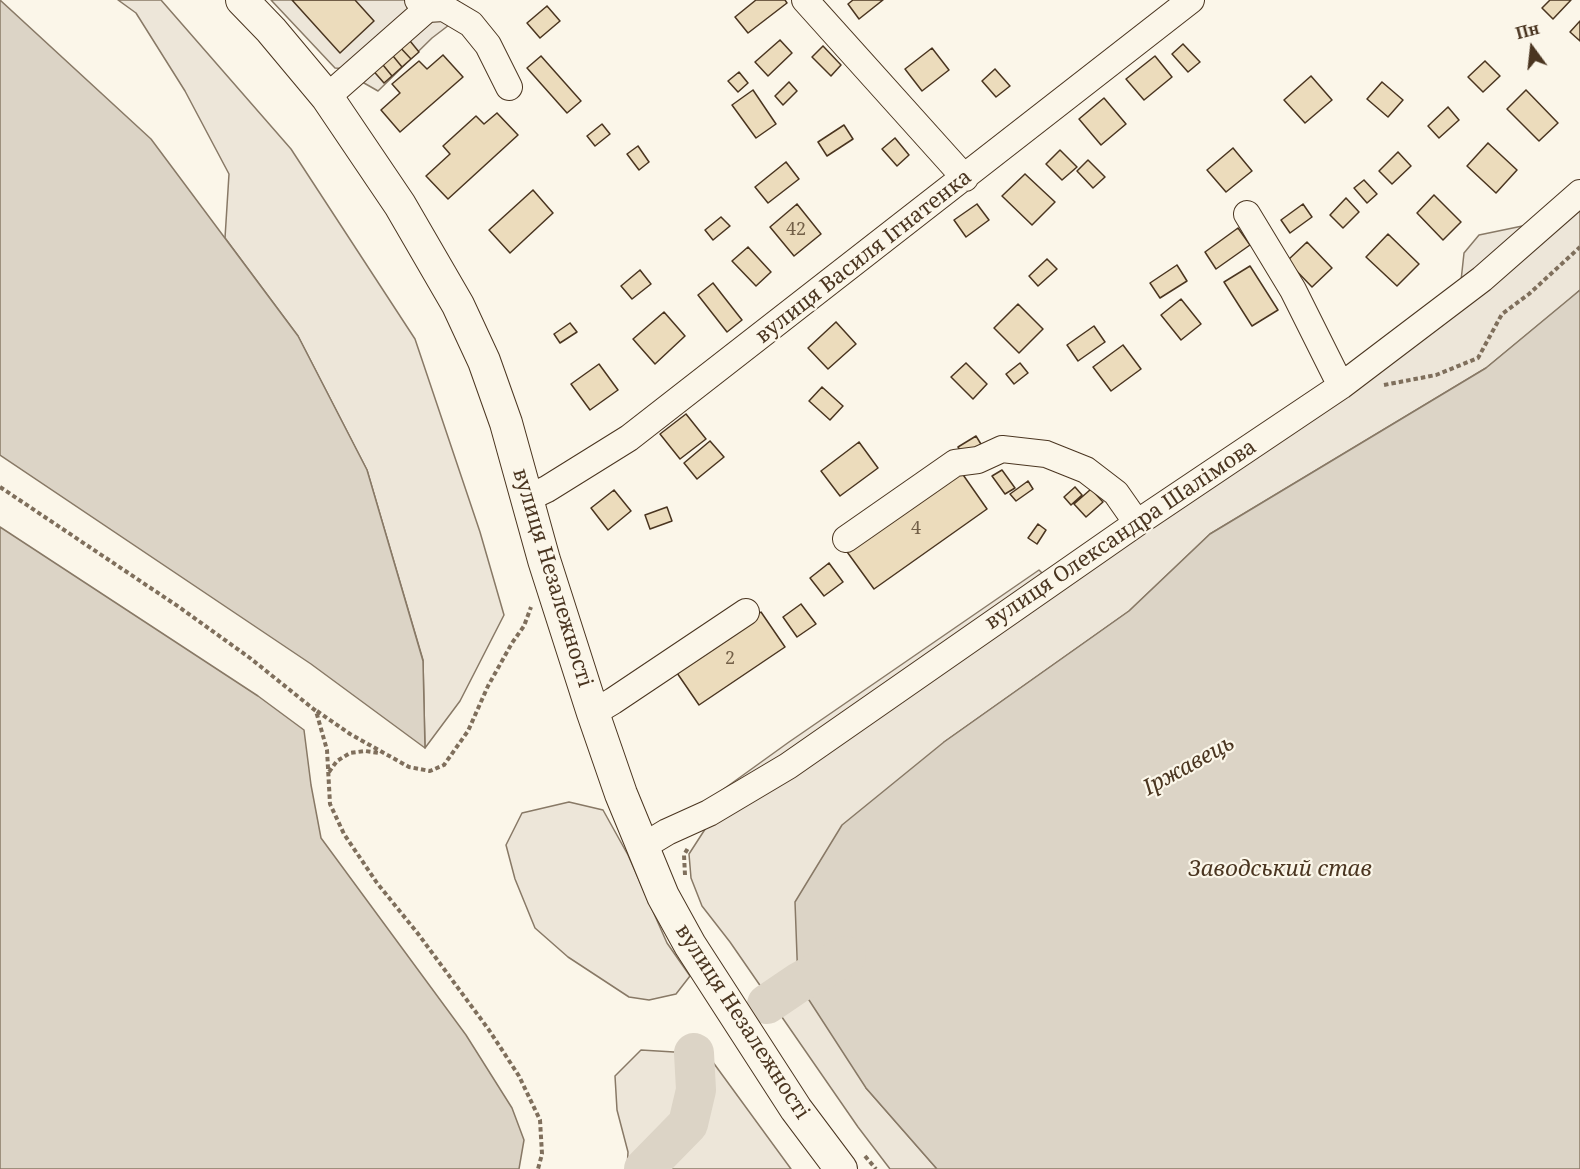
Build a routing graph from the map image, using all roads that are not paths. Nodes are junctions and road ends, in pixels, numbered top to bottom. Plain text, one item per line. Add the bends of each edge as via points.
1 (242, 0) edge
2 (805, 0) edge
3 (1191, 0) edge
4 (427, 3) edge
5 (508, 87) dead end
6 (327, 97) junction
7 (965, 178) junction
8 (1580, 193) edge
9 (1247, 214) dead end
10 (1341, 386) junction
11 (526, 499) junction
12 (1137, 522) junction
13 (846, 538) dead end
14 (746, 612) dead end
15 (593, 713) junction
16 (642, 847) junction
17 (853, 1162) edge

1 - 6 main road, вулиця Незалежності
2 - 7 street
3 - 7 street, вулиця Василя Ігнатенка
4 - 5 street via 471,24 488,45
4 - 6 street
6 - 11 main road, вулиця Незалежності via 400,205 458,305 506,423
7 - 11 street, вулиця Василя Ігнатенка via 629,438
8 - 10 street, вулиця Олександра Шалімова via 1482,279
9 - 10 street via 1293,290
10 - 12 street, вулиця Олександра Шалімова
11 - 15 main road, вулиця Незалежності
12 - 13 street via 1116,493 1086,470 1046,454 1002,449 978,460 955,463
12 - 16 street, вулиця Олександра Шалімова via 788,766
14 - 15 street
15 - 16 main road, вулиця Незалежності
16 - 17 main road, вулиця Незалежності via 690,945 796,1109

